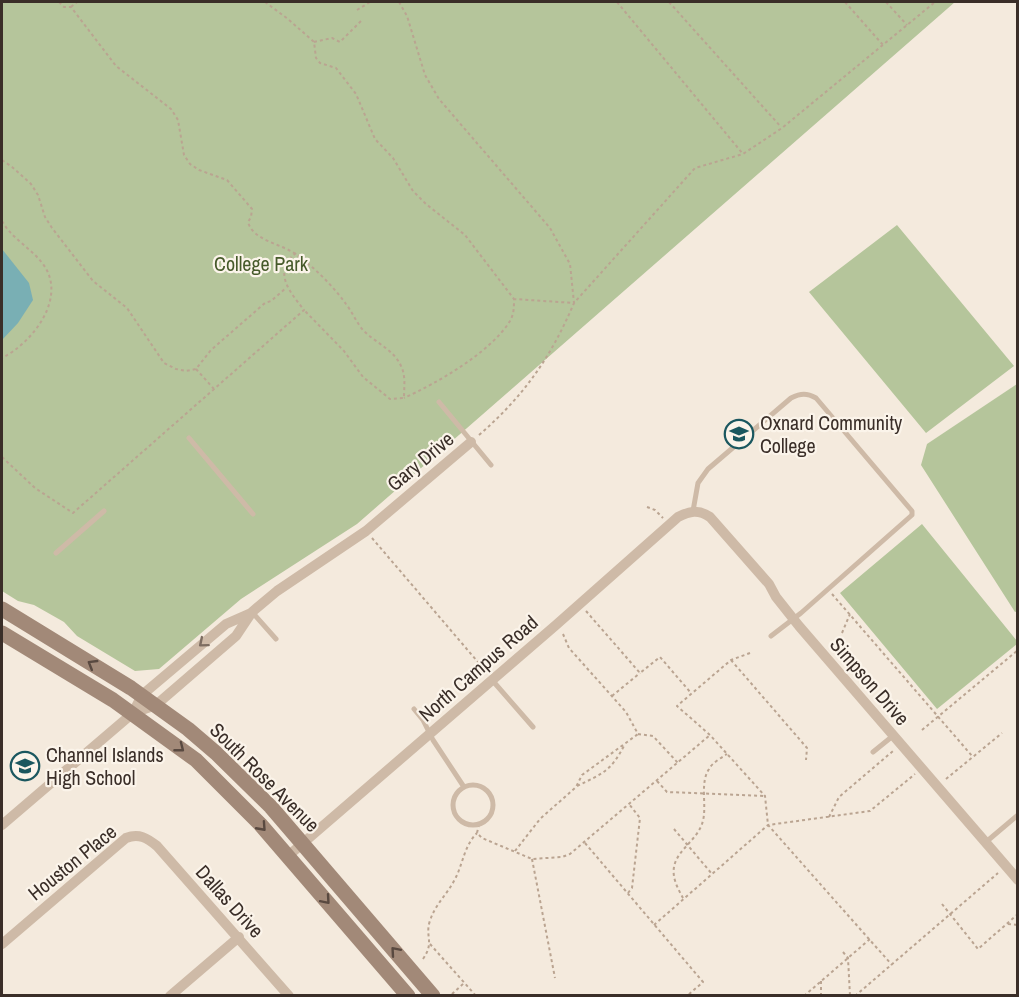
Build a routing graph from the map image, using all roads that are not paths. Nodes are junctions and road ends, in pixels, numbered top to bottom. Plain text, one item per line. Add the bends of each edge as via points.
1 (439, 402) dead end
2 (189, 438) dead end
3 (471, 442) junction
4 (491, 465) dead end
5 (104, 511) dead end
6 (693, 511) junction
7 (253, 514) dead end
8 (56, 553) dead end
9 (2, 609) edge
10 (252, 612) junction
11 (793, 619) junction
12 (2, 633) edge
13 (771, 636) dead end
14 (276, 639) dead end
15 (492, 680) junction
16 (142, 695) junction
17 (156, 705) junction
18 (414, 710) dead end
19 (133, 713) junction
20 (533, 727) dead end
21 (430, 733) junction
22 (894, 735) junction
23 (873, 752) dead end
24 (464, 787) junction
25 (1017, 815) edge
26 (3, 822) edge
27 (141, 836) joint
28 (986, 842) junction
29 (302, 843) junction
30 (288, 856) junction
31 (1017, 880) edge
32 (239, 937) junction
33 (2, 944) edge
34 (170, 996) edge
35 (289, 996) edge
36 (408, 996) edge
37 (433, 996) edge

1 - 3 lane
2 - 7 lane
3 - 4 lane
3 - 10 street, Gary Drive via 366,531
5 - 8 lane
6 - 11 street, Simpson Drive via 711,517
6 - 11 lane via 698,483 708,469 790,398 800,394 816,398 912,515
6 - 15 street, North Campus Road via 678,518
16 -> 9 main road, South Rose Avenue
10 - 14 lane
10 -> 16 street, Gary Drive via 226,624
10 - 17 street, Gary Drive via 236,636
11 - 13 lane
11 - 22 street, Simpson Drive
12 - 19 main road, South Rose Avenue
15 - 20 lane
15 - 21 street, North Campus Road
16 - 17 main road, South Rose Avenue
16 - 19 street, Gary Drive
17 - 19 street, Gary Drive
17 - 29 main road, South Rose Avenue via 216,753
18 - 21 lane
19 - 26 street, Gary Drive
19 -> 30 main road, South Rose Avenue via 196,760
21 - 24 lane
21 - 29 street, North Campus Road
22 - 23 lane
22 - 28 street, Simpson Drive
24 - 24 lane via 484,788 492,798 493,811 485,822 466,824 460,820 454,810 455,797
25 - 28 lane
27 - 32 street, Dallas Drive via 157,846
27 - 33 street, Houston Place via 126,838
28 - 31 street, Simpson Drive
29 - 30 street, North Campus Road
37 -> 29 main road, South Rose Avenue
30 -> 36 main road, South Rose Avenue
32 - 34 street
32 - 35 street, Dallas Drive

